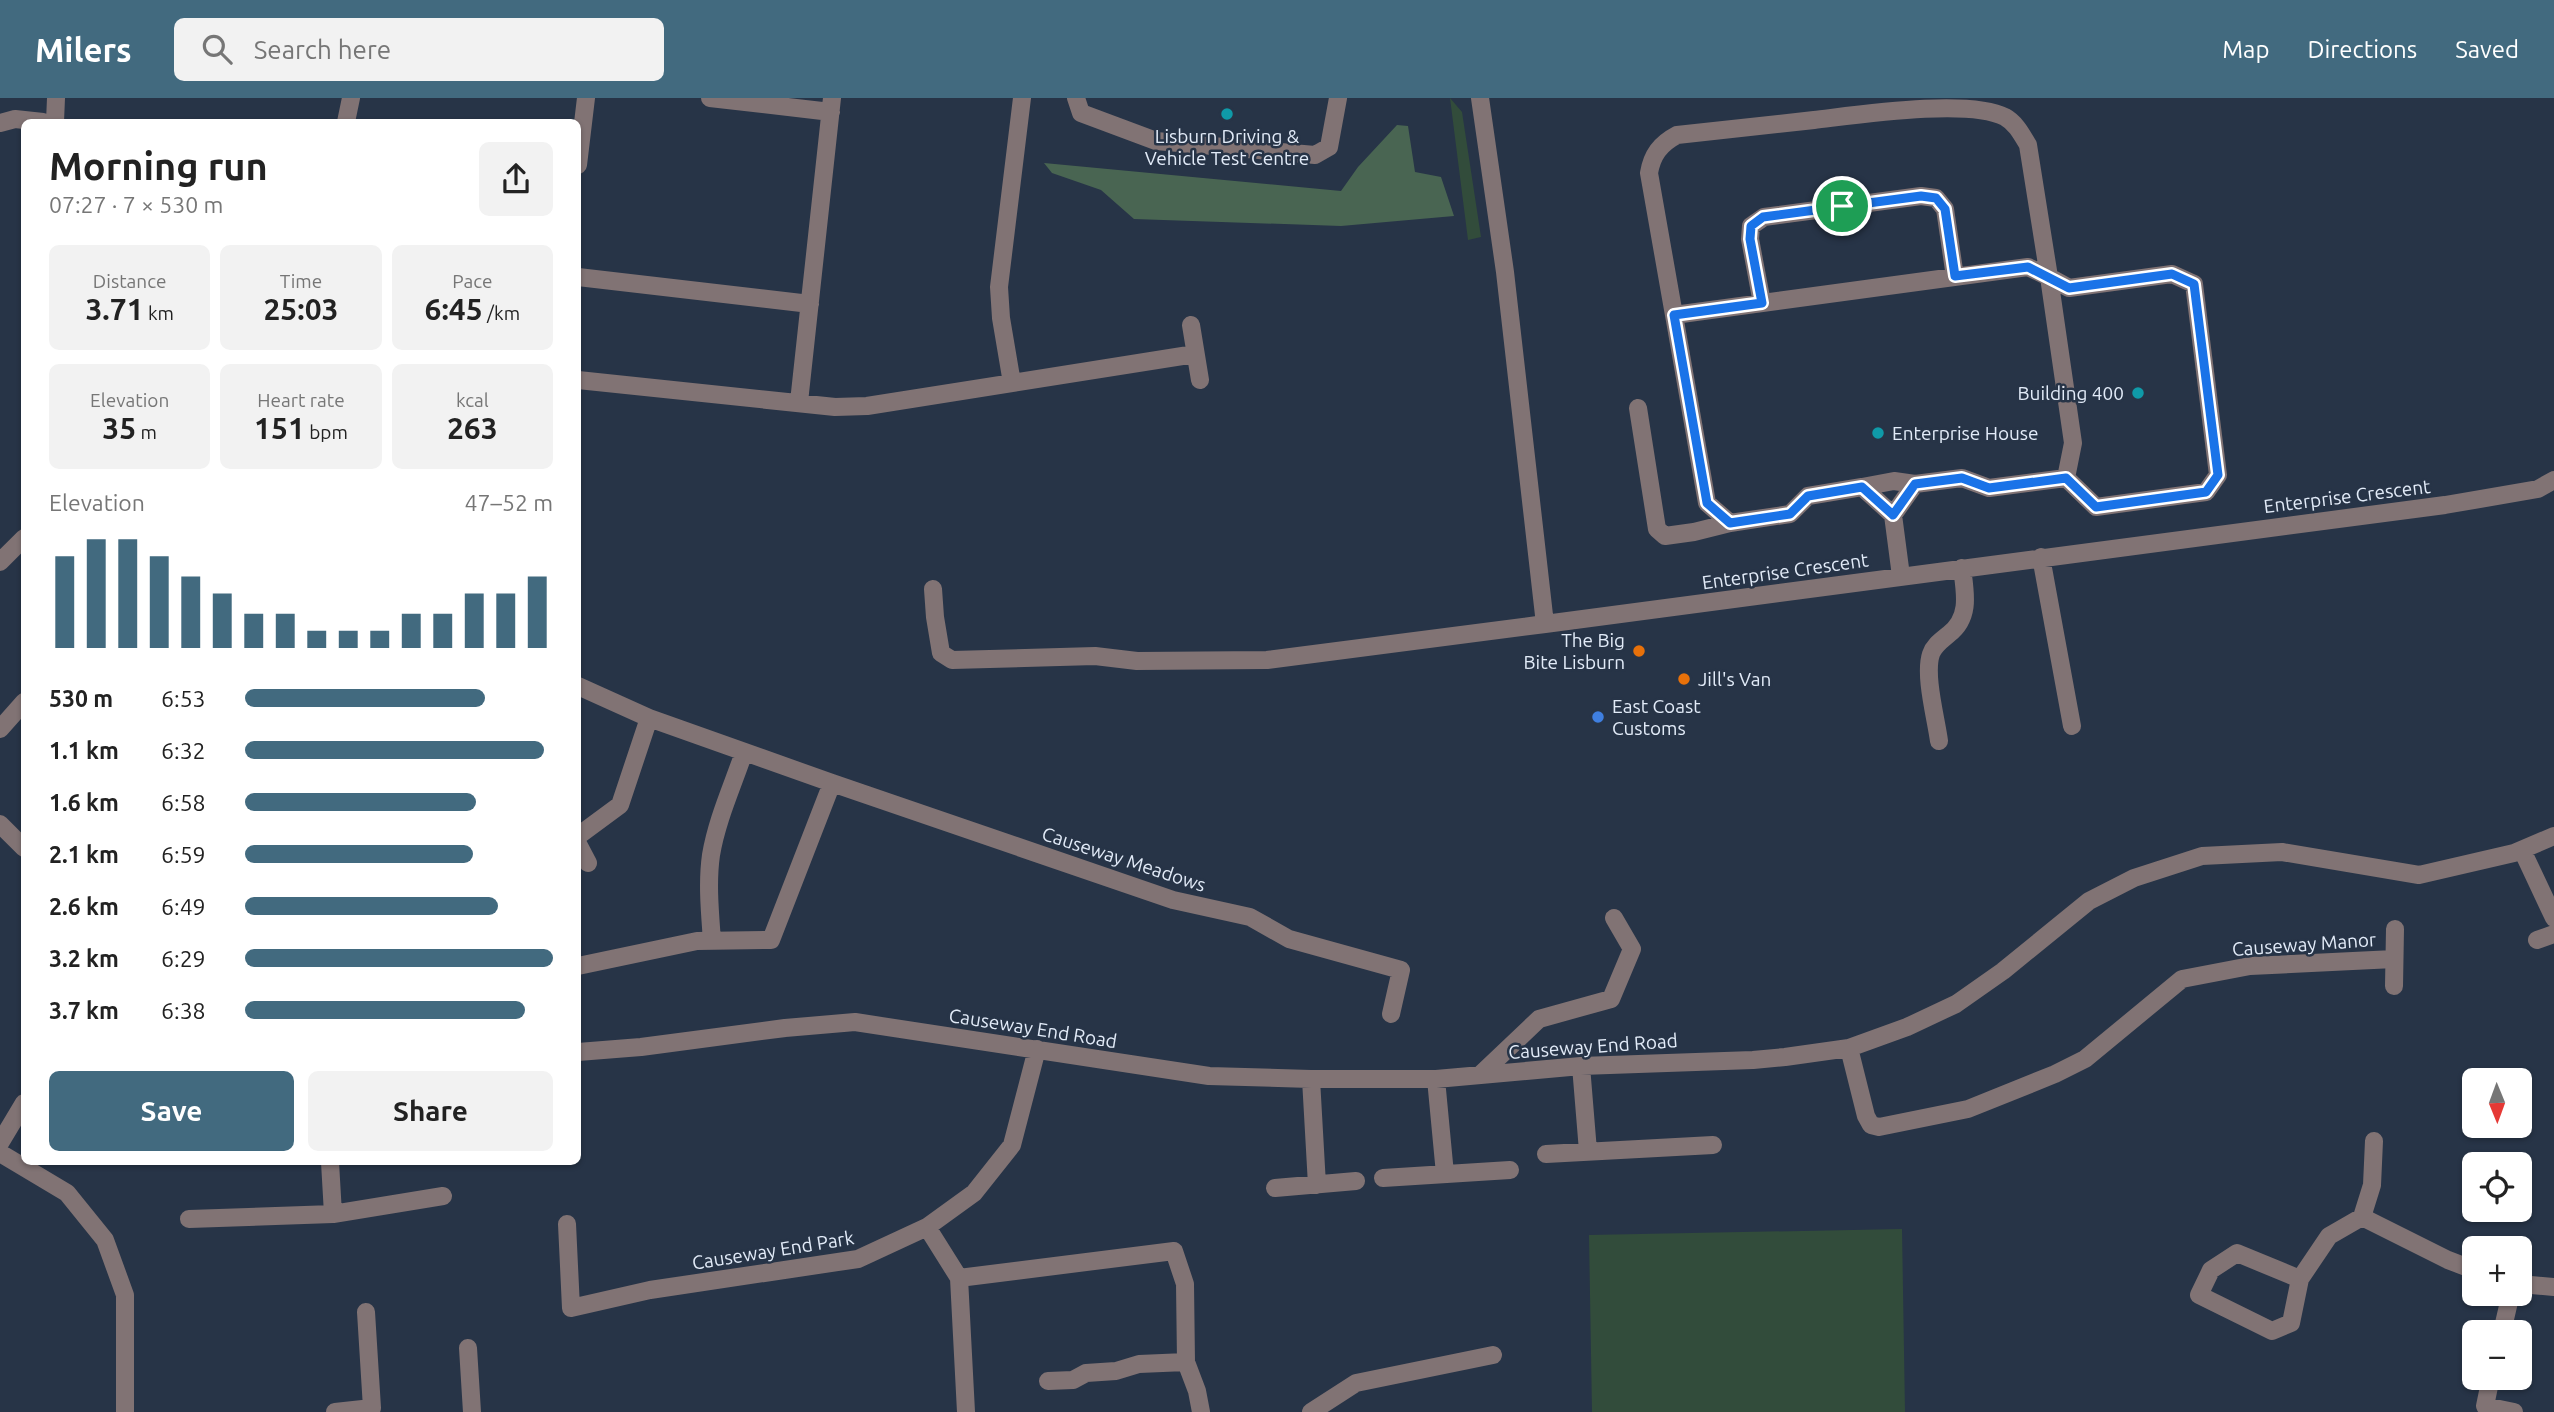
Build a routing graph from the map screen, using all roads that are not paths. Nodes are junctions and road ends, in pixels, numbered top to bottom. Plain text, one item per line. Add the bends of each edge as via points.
1 (56, 98) edge
2 (351, 98) edge
3 (586, 98) edge
4 (710, 98) edge
5 (1022, 98) edge
6 (1076, 98) edge
7 (1338, 98) edge
8 (1480, 98) edge
9 (832, 105) edge
10 (55, 119) edge
11 (347, 119) edge
12 (21, 120) edge
13 (0, 123) edge
14 (581, 140) edge
15 (581, 276) edge
16 (1955, 276) junction
17 (2049, 277) junction
18 (1762, 303) junction
19 (810, 304) junction
20 (1674, 315) junction
21 (1191, 325) dead end
22 (1195, 354) junction
23 (581, 380) edge
24 (1200, 380) dead end
25 (1012, 383) junction
26 (799, 402) junction
27 (1639, 408) dead end
28 (2066, 478) junction
29 (2554, 480) edge
30 (1915, 484) junction
31 (1862, 487) junction
32 (1893, 515) junction
33 (1730, 523) junction
34 (21, 541) edge
35 (2041, 557) junction
36 (0, 562) edge
37 (1962, 568) junction
38 (1901, 576) junction
39 (933, 589) dead end
40 (1545, 624) junction
41 (581, 687) edge
42 (21, 705) edge
43 (649, 718) junction
44 (2072, 726) dead end
45 (0, 729) edge
46 (1939, 741) dead end
47 (744, 752) junction
48 (832, 783) junction
49 (0, 824) edge
50 (581, 834) edge
51 (2554, 836) edge
52 (21, 845) edge
53 (581, 850) edge
54 (2522, 850) junction
55 (587, 863) dead end
56 (1614, 918) dead end
57 (2554, 918) edge
58 (2395, 929) dead end
59 (712, 941) junction
60 (2394, 959) junction
61 (581, 965) edge
62 (2394, 986) dead end
63 (1391, 1014) dead end
64 (1849, 1048) junction
65 (1037, 1049) junction
66 (581, 1052) edge
67 (1581, 1066) junction
68 (1480, 1075) junction
69 (1311, 1079) junction
70 (1436, 1079) junction
71 (21, 1108) edge
72 (2374, 1141) dead end
73 (0, 1143) edge
74 (1713, 1145) dead end
75 (1588, 1151) junction
76 (0, 1153) edge
77 (1546, 1154) dead end
78 (330, 1165) edge
79 (1510, 1170) dead end
80 (1445, 1174) junction
81 (1383, 1178) dead end
82 (1356, 1181) dead end
83 (1317, 1185) junction
84 (1275, 1188) dead end
85 (443, 1196) dead end
86 (333, 1214) junction
87 (2361, 1217) junction
88 (189, 1219) dead end
89 (567, 1224) dead end
90 (927, 1227) junction
91 (2462, 1266) edge
92 (959, 1278) junction
93 (2300, 1279) junction
94 (2532, 1285) edge
95 (2554, 1287) edge
96 (366, 1312) dead end
97 (468, 1348) dead end
98 (1493, 1355) dead end
99 (1186, 1362) junction
100 (1048, 1381) dead end
101 (2488, 1390) edge
102 (125, 1412) edge
103 (335, 1412) edge
104 (472, 1412) edge
105 (966, 1412) edge
106 (1201, 1412) edge
107 (1311, 1412) edge
108 (2514, 1412) edge

1 - 10 street
2 - 11 street
3 - 14 street
4 - 9 street
5 - 25 street via 999,287
6 - 7 street via 1081,113 1156,141 1315,155 1329,147
8 - 40 street
9 - 19 street
12 - 13 street
15 - 19 street
16 - 17 street via 2028,267
16 - 18 street
16 - 18 street via 1945,209 1936,198 1921,196 1763,217 1751,226 1750,239
17 - 20 street via 2028,145 2016,126 2004,116 1976,110 1895,110 1676,135 1663,142 1649,173
17 - 28 street via 2073,443
17 - 28 street via 2069,288 2172,274 2194,284 2218,475 2206,492 2096,507
18 - 20 street
19 - 26 street
20 - 33 street via 1707,503
21 - 22 street
22 - 24 street
22 - 25 street
23 - 26 street
25 - 26 street via 867,406
27 - 33 street via 1657,529 1665,536
28 - 30 street via 1989,488 1962,478
29 - 35 street, Enterprise Crescent via 2538,489 2445,505
30 - 31 street via 1894,481
30 - 32 street
31 - 32 street
31 - 33 street via 1808,496 1790,514
32 - 38 street
34 - 36 street
35 - 37 street, Enterprise Crescent
35 - 44 street
37 - 38 street, Enterprise Crescent
37 - 46 street via 1965,610 1961,621 1931,654 1929,671
38 - 40 street, Enterprise Crescent
39 - 40 street, Enterprise Crescent via 942,653 952,660 1095,656 1137,661 1267,660
41 - 43 street, Causeway Meadows
42 - 45 street
43 - 47 street, Causeway Meadows
43 - 50 street via 620,805
47 - 48 street, Causeway Meadows
47 - 59 street via 711,856
48 - 59 street via 771,940
48 - 63 street, Causeway Meadows via 1172,900 1250,917 1289,939 1401,970
49 - 52 street
51 - 54 street, Causeway End Road
53 - 55 street
54 - 57 street
54 - 64 street, Causeway End Road via 2419,876 2281,852 2202,856 2134,878 2089,901 1956,1004
56 - 68 street via 1632,949 1611,999 1539,1019
58 - 60 street, Causeway Manor
59 - 61 street
60 - 62 street, Causeway Manor
60 - 64 street, Causeway Manor via 2249,966 2182,979 2085,1059 2055,1074 1968,1109 1879,1127 1871,1125 1866,1116
64 - 67 street, Causeway End Road via 1753,1060
65 - 66 street, Causeway End Road via 855,1022
65 - 69 street, Causeway End Road via 1209,1076
65 - 90 street, Causeway End Park via 1012,1145 974,1193
67 - 68 street, Causeway End Road
67 - 75 street
68 - 70 street, Causeway End Road
69 - 70 street, Causeway End Road
69 - 83 street
70 - 80 street
71 - 73 street
72 - 87 street via 2372,1185
74 - 75 street
75 - 77 street
76 - 102 street via 67,1192 105,1240 125,1296
78 - 86 street
79 - 80 street
80 - 81 street
82 - 83 street
83 - 84 street
85 - 86 street
86 - 88 street
87 - 91 street
87 - 93 street via 2329,1236
89 - 90 street, Causeway End Park via 571,1308 650,1290 858,1259
90 - 92 street
92 - 99 street via 1174,1251 1185,1284
92 - 105 street
93 - 93 street via 2291,1323 2272,1331 2199,1295 2211,1270 2237,1253
94 - 95 street
96 - 103 street via 372,1408
97 - 104 street
98 - 107 street via 1356,1384
99 - 100 street via 1139,1364 1086,1373 1073,1380
99 - 106 street
101 - 108 street via 2484,1405

